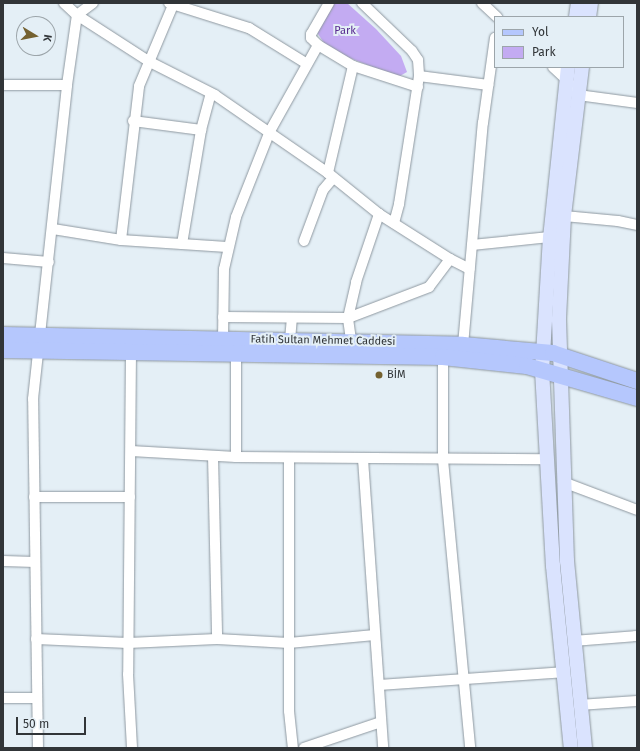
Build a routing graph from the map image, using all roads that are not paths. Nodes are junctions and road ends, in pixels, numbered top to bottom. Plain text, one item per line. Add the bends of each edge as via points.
1 (64, 3) edge
2 (93, 3) edge
3 (330, 3) edge
4 (362, 3) edge
5 (482, 3) edge
6 (578, 3) edge
7 (591, 3) edge
8 (171, 4) edge
9 (77, 15) junction
10 (495, 16) edge
11 (576, 16) edge
12 (589, 16) edge
13 (318, 45) junction
14 (494, 45) edge
15 (150, 62) junction
16 (308, 64) junction
17 (353, 66) junction
18 (555, 68) edge
19 (582, 68) edge
20 (567, 73) edge
21 (419, 76) junction
22 (3, 85) edge
23 (67, 85) junction
24 (488, 85) junction
25 (418, 87) junction
26 (211, 93) junction
27 (578, 95) junction
28 (637, 103) edge
29 (134, 121) junction
30 (201, 130) junction
31 (270, 131) junction
32 (330, 176) junction
33 (379, 214) junction
34 (564, 216) junction
35 (394, 224) junction
36 (637, 225) edge
37 (53, 229) junction
38 (550, 236) junction
39 (121, 240) junction
40 (304, 241) dead end
41 (182, 244) junction
42 (472, 245) junction
43 (227, 247) junction
44 (3, 258) edge
45 (450, 259) junction
46 (48, 262) junction
47 (470, 269) junction
48 (223, 317) junction
49 (292, 318) junction
50 (348, 318) junction
51 (3, 336) edge
52 (223, 340) junction
53 (290, 340) junction
54 (351, 340) junction
55 (40, 343) junction
56 (463, 345) junction
57 (3, 350) edge
58 (131, 351) junction
59 (236, 352) junction
60 (543, 352) junction
61 (560, 354) junction
62 (443, 357) junction
63 (542, 370) junction
64 (560, 375) junction
65 (637, 381) edge
66 (637, 398) edge
67 (130, 451) junction
68 (213, 456) junction
69 (236, 456) junction
70 (289, 458) junction
71 (363, 459) junction
72 (546, 459) junction
73 (443, 460) junction
74 (563, 482) junction
75 (34, 497) junction
76 (130, 497) junction
77 (637, 510) edge
78 (3, 561) edge
79 (35, 562) junction
80 (375, 635) junction
81 (637, 636) edge
82 (36, 639) junction
83 (217, 639) junction
84 (573, 641) junction
85 (128, 643) junction
86 (289, 643) junction
87 (563, 672) junction
88 (463, 678) junction
89 (379, 685) junction
90 (3, 698) edge
91 (37, 698) junction
92 (637, 701) edge
93 (579, 705) junction
94 (381, 722) junction
95 (38, 748) edge
96 (132, 748) edge
97 (293, 748) edge
98 (304, 748) edge
99 (383, 748) edge
100 (470, 748) edge
101 (571, 748) edge
102 (585, 748) edge

1 - 9 street
2 - 9 street
3 - 13 street via 311,34
4 - 21 street via 412,51 418,60
5 - 10 street
6 - 11 main road
7 - 12 main road
8 - 15 street
8 - 16 street via 248,28
9 - 15 street
9 - 23 street
13 - 16 street
13 - 17 street
14 - 24 street
15 - 26 street
15 - 29 street via 139,86
16 - 31 street
17 - 25 street
17 - 32 street
18 - 20 street
19 - 27 main road
20 - 27 street
20 - 38 main road
21 - 24 street
21 - 25 street
22 - 23 street
23 - 37 street
24 - 42 street
25 - 35 street
26 - 30 street
26 - 31 street
27 - 28 street
27 - 34 main road
29 - 30 street
29 - 39 street
30 - 41 street
31 - 32 street
31 - 43 street
32 - 33 street
32 - 40 street
33 - 35 street
33 - 50 street via 359,270
34 - 36 street
34 - 61 main road
35 - 45 street
37 - 39 street
37 - 46 street
38 - 42 street
38 - 60 main road
39 - 41 street
41 - 43 street
42 - 47 street
43 - 48 street
44 - 46 street
45 - 47 street
45 - 50 street via 429,287
46 - 55 street
47 - 56 street
48 - 49 street
48 - 52 street
49 - 50 street
49 - 53 street
50 - 54 street
51 - 55 main road, Fatih Sultan Mehmet Caddesi
52 - 53 main road, Fatih Sultan Mehmet Caddesi
52 - 55 main road, Fatih Sultan Mehmet Caddesi
53 - 54 main road, Fatih Sultan Mehmet Caddesi
54 - 56 main road, Fatih Sultan Mehmet Caddesi
55 - 57 main road
55 - 58 main road
55 - 75 street via 33,399
56 - 60 main road, Fatih Sultan Mehmet Caddesi
58 - 59 main road
58 - 67 street
59 - 62 main road
59 - 69 street
60 - 61 main road, Fatih Sultan Mehmet Caddesi
60 - 63 main road
61 - 64 main road
61 - 65 main road, Fatih Sultan Mehmet Caddesi
62 - 63 main road via 499,361
62 - 73 street
63 - 64 main road
63 - 72 main road
64 - 66 main road
64 - 74 main road
67 - 68 street
67 - 76 street
68 - 69 street
68 - 83 street
69 - 70 street
70 - 71 street
70 - 86 street
71 - 73 street
71 - 80 street
72 - 73 street
72 - 87 main road
73 - 88 street
74 - 77 street
74 - 84 main road
75 - 76 street
75 - 79 street
76 - 85 street
78 - 79 street
79 - 82 street
80 - 86 street
80 - 89 street
81 - 84 street
82 - 85 street
82 - 91 street
83 - 85 street
83 - 86 street
84 - 93 main road
85 - 96 street
86 - 97 street
87 - 88 street
87 - 101 main road
88 - 89 street
88 - 100 street
89 - 94 street
90 - 91 street
91 - 95 street
92 - 93 street
93 - 102 main road
94 - 98 street
94 - 99 street

